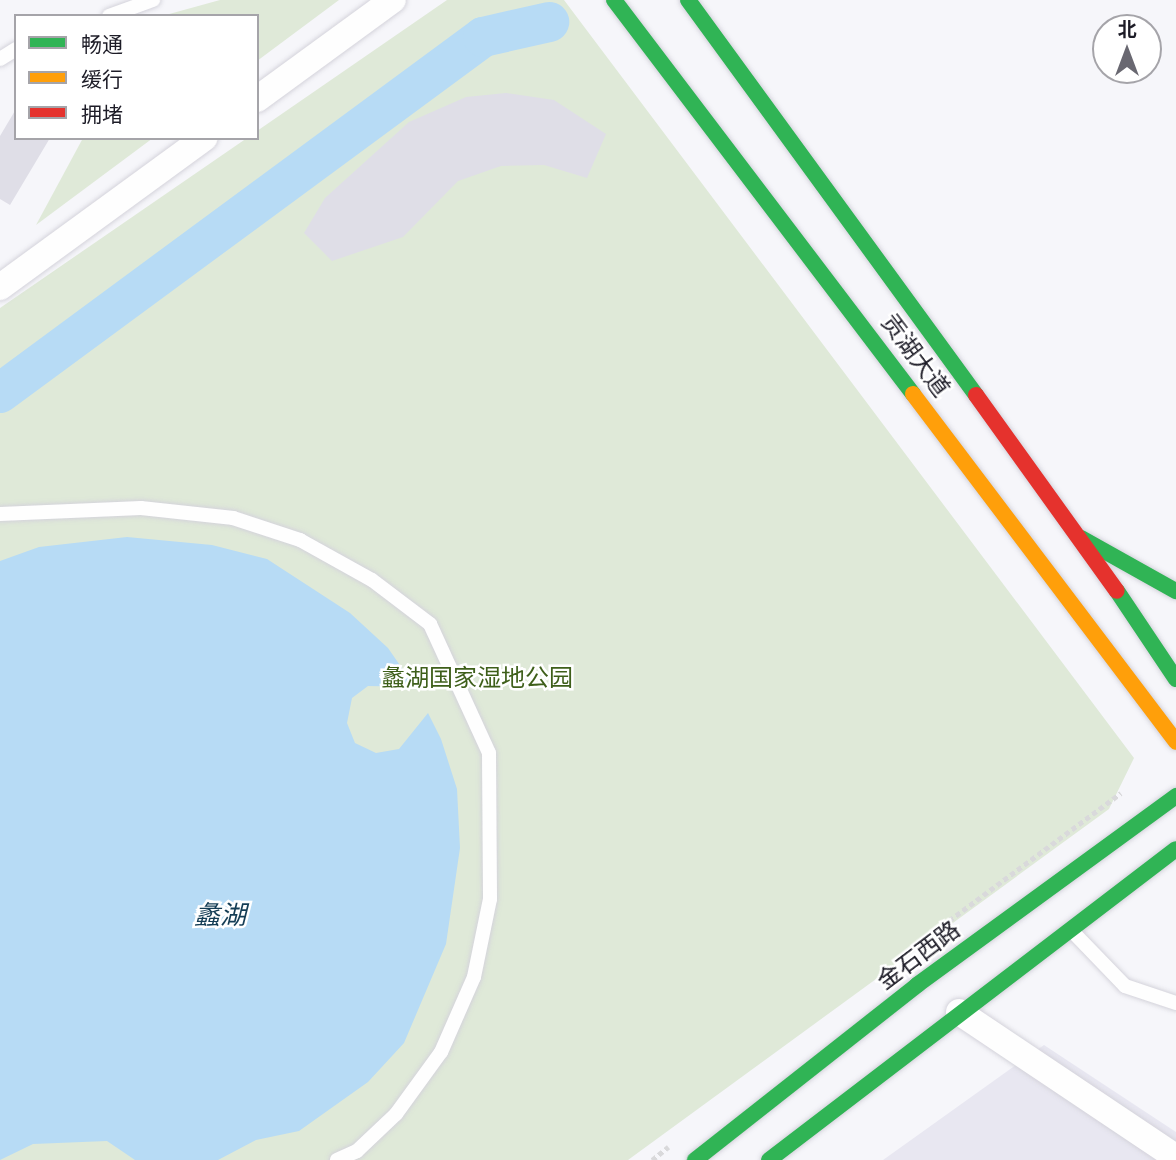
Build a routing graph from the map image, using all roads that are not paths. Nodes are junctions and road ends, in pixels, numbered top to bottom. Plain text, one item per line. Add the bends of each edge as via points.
1 (153, 0) edge
2 (393, 0) edge
3 (614, 0) edge
4 (688, 0) edge
5 (114, 14) edge
6 (259, 98) edge
7 (201, 140) edge
8 (0, 286) edge
9 (3, 513) edge
10 (1082, 538) junction
11 (1176, 592) edge
12 (1176, 678) edge
13 (1176, 742) edge
14 (1176, 796) edge
15 (1176, 849) edge
16 (1070, 929) junction
17 (1176, 1003) edge
18 (959, 1012) junction
19 (1176, 1157) edge
20 (337, 1160) edge
21 (695, 1160) edge
22 (769, 1160) edge

1 - 5 lane
2 - 6 street
3 - 13 main road, 贡湖大道
4 - 10 main road, 贡湖大道
7 - 8 street
9 - 20 lane via 141,508 233,518 300,540 372,580 430,624 488,753 490,899 474,976 441,1052 396,1114 357,1152
10 - 11 main road
10 - 12 main road, 贡湖大道
14 - 21 main road, 金石西路 via 917,985
15 - 16 main road
16 - 17 lane via 1125,986
16 - 18 main road
18 - 19 street
18 - 22 main road

